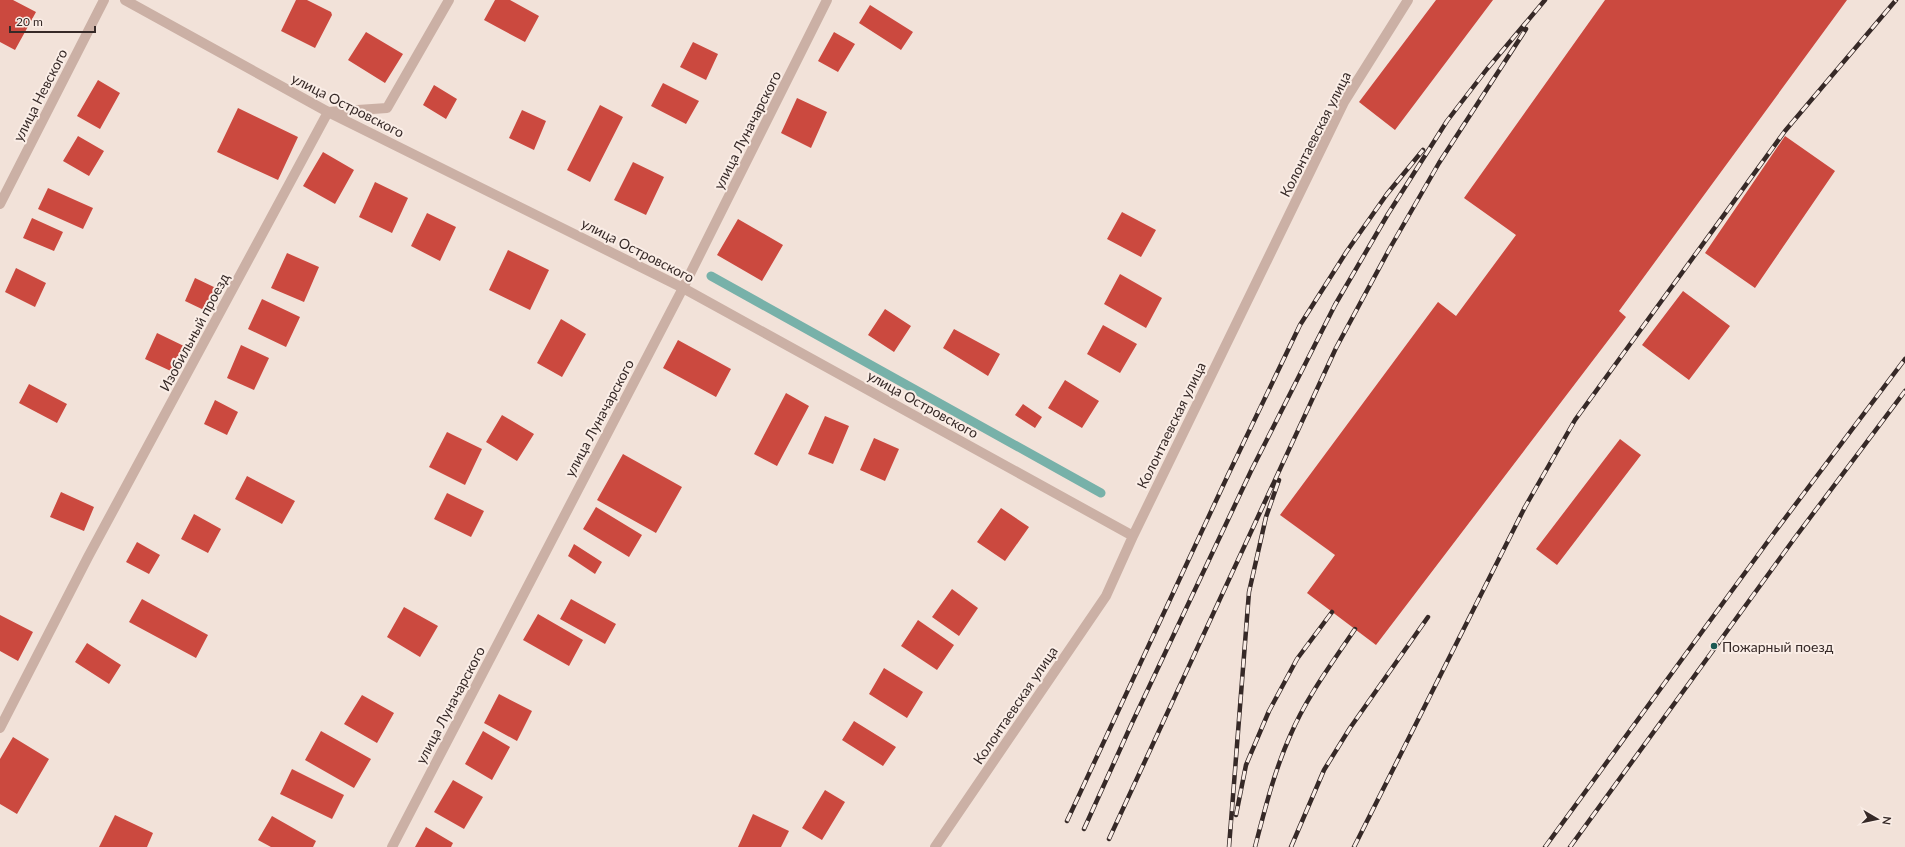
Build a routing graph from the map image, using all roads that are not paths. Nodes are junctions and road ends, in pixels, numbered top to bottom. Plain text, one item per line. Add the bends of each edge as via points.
1 (104, 0) edge
2 (125, 0) edge
3 (449, 0) edge
4 (827, 0) edge
5 (1408, 0) edge
6 (328, 112) junction
7 (0, 204) edge
8 (683, 288) junction
9 (1133, 536) junction
10 (0, 728) edge
11 (392, 847) edge
12 (935, 847) edge

1 - 7 street, улица Невского
2 - 6 street, улица Островского
3 - 6 street via 387,108
4 - 8 street, улица Луначарского
5 - 9 street, Колонтаевская улица via 1344,102
6 - 8 street, улица Островского
6 - 10 street, Изобильный проезд via 92,550
8 - 9 street, улица Островского
8 - 11 street, улица Луначарского
9 - 12 street, Колонтаевская улица via 1106,596

